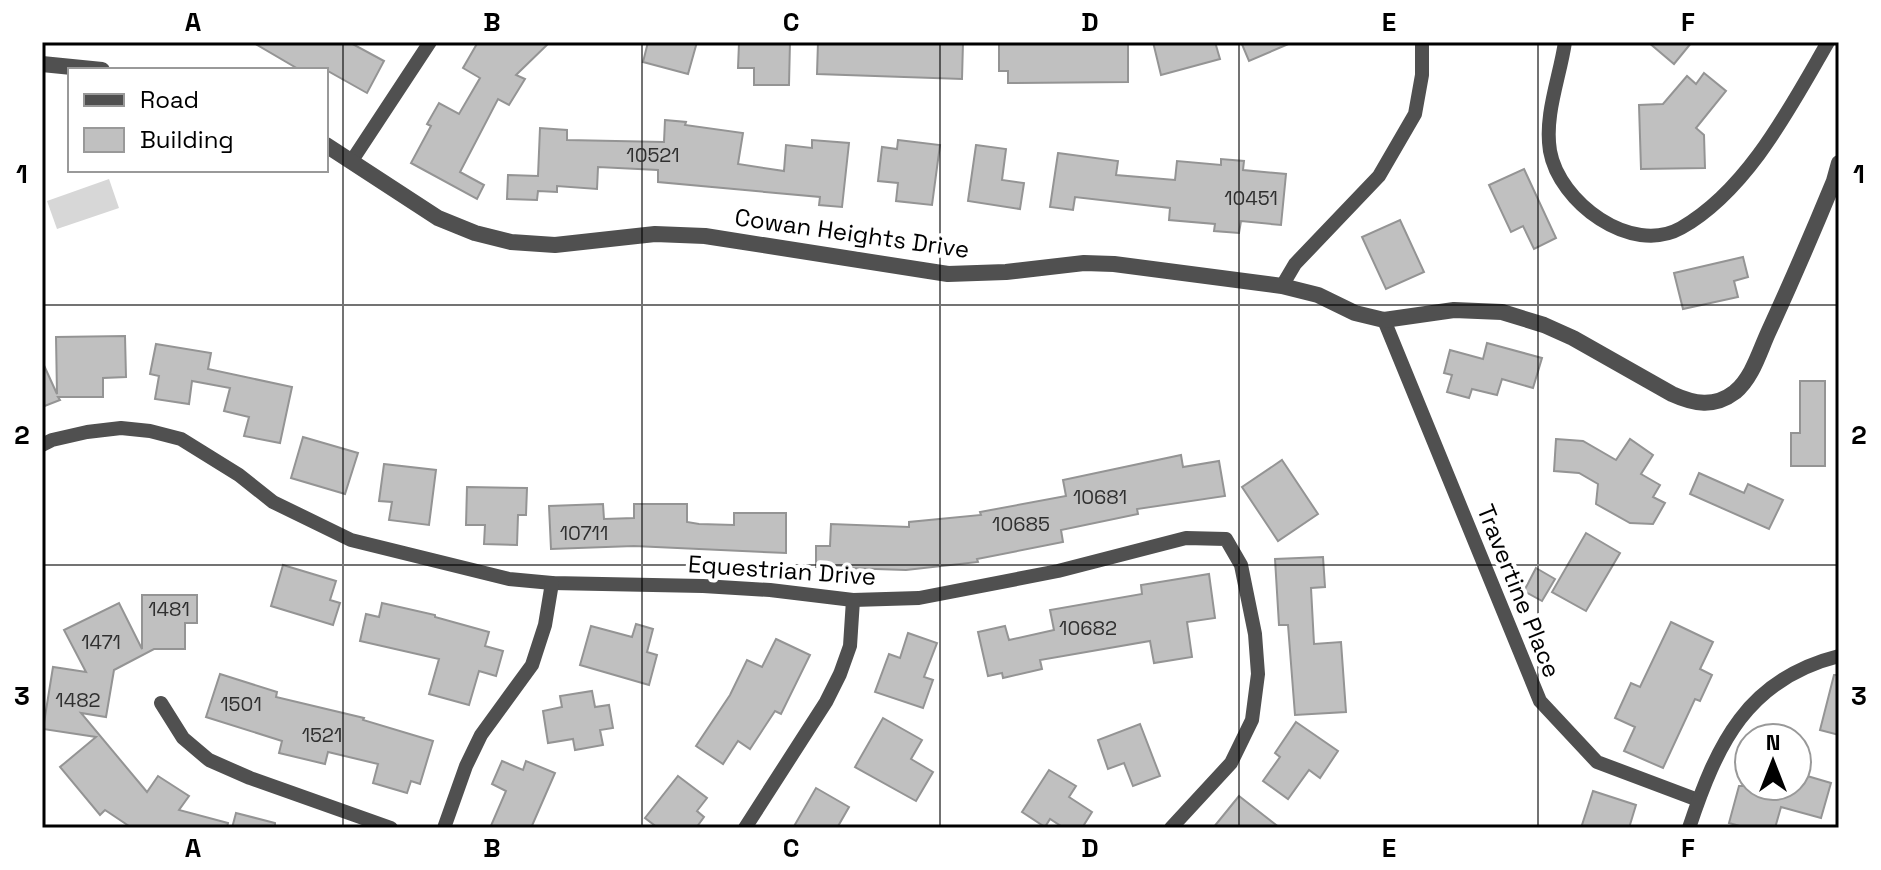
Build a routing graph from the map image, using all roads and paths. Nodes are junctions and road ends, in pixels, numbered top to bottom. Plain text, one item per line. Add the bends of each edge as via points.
1 (430, 42) edge
2 (1422, 42) edge
3 (1565, 42) edge
4 (1828, 42) edge
5 (42, 64) edge
6 (82, 68) edge
7 (328, 146) edge
8 (351, 162) junction
9 (1839, 163) edge
10 (1837, 181) edge
11 (1282, 286) junction
12 (1384, 320) junction
13 (42, 445) edge
14 (552, 583) junction
15 (853, 600) junction
16 (1839, 656) edge
17 (161, 703) dead end
18 (1698, 800) junction
19 (391, 828) edge
20 (444, 828) edge
21 (745, 828) edge
22 (1171, 828) edge
23 (1689, 828) edge

1 - 8 street
2 - 11 street via 1415,114 1379,176 1295,264
3 - 4 street via 1549,136 1556,167 1569,190 1607,223 1646,236 1679,229 1731,187 1781,123
5 - 6 street
7 - 8 street, Cowan Heights Drive
8 - 11 street, Cowan Heights Drive via 438,218 511,242 555,245 655,234 705,236 948,274 1114,264
9 - 10 street, Cowan Heights Drive
10 - 12 street, Cowan Heights Drive via 1750,373 1738,389 1716,402 1689,402 1573,338 1502,312 1467,310
11 - 12 street, Cowan Heights Drive
12 - 18 street, Travertine Place via 1540,701 1597,762
13 - 14 street, Equestrian Drive via 121,428 181,439 273,502 351,540 509,579
14 - 15 street, Equestrian Drive via 703,586
14 - 20 street via 532,665 481,735
15 - 21 street via 850,646 840,674
15 - 22 street, Equestrian Drive via 919,598 1058,571 1186,538 1226,539 1241,565 1255,634 1258,674 1252,720 1231,763
16 - 18 street via 1811,663 1747,708
17 - 19 street via 183,738 209,760
18 - 23 street

